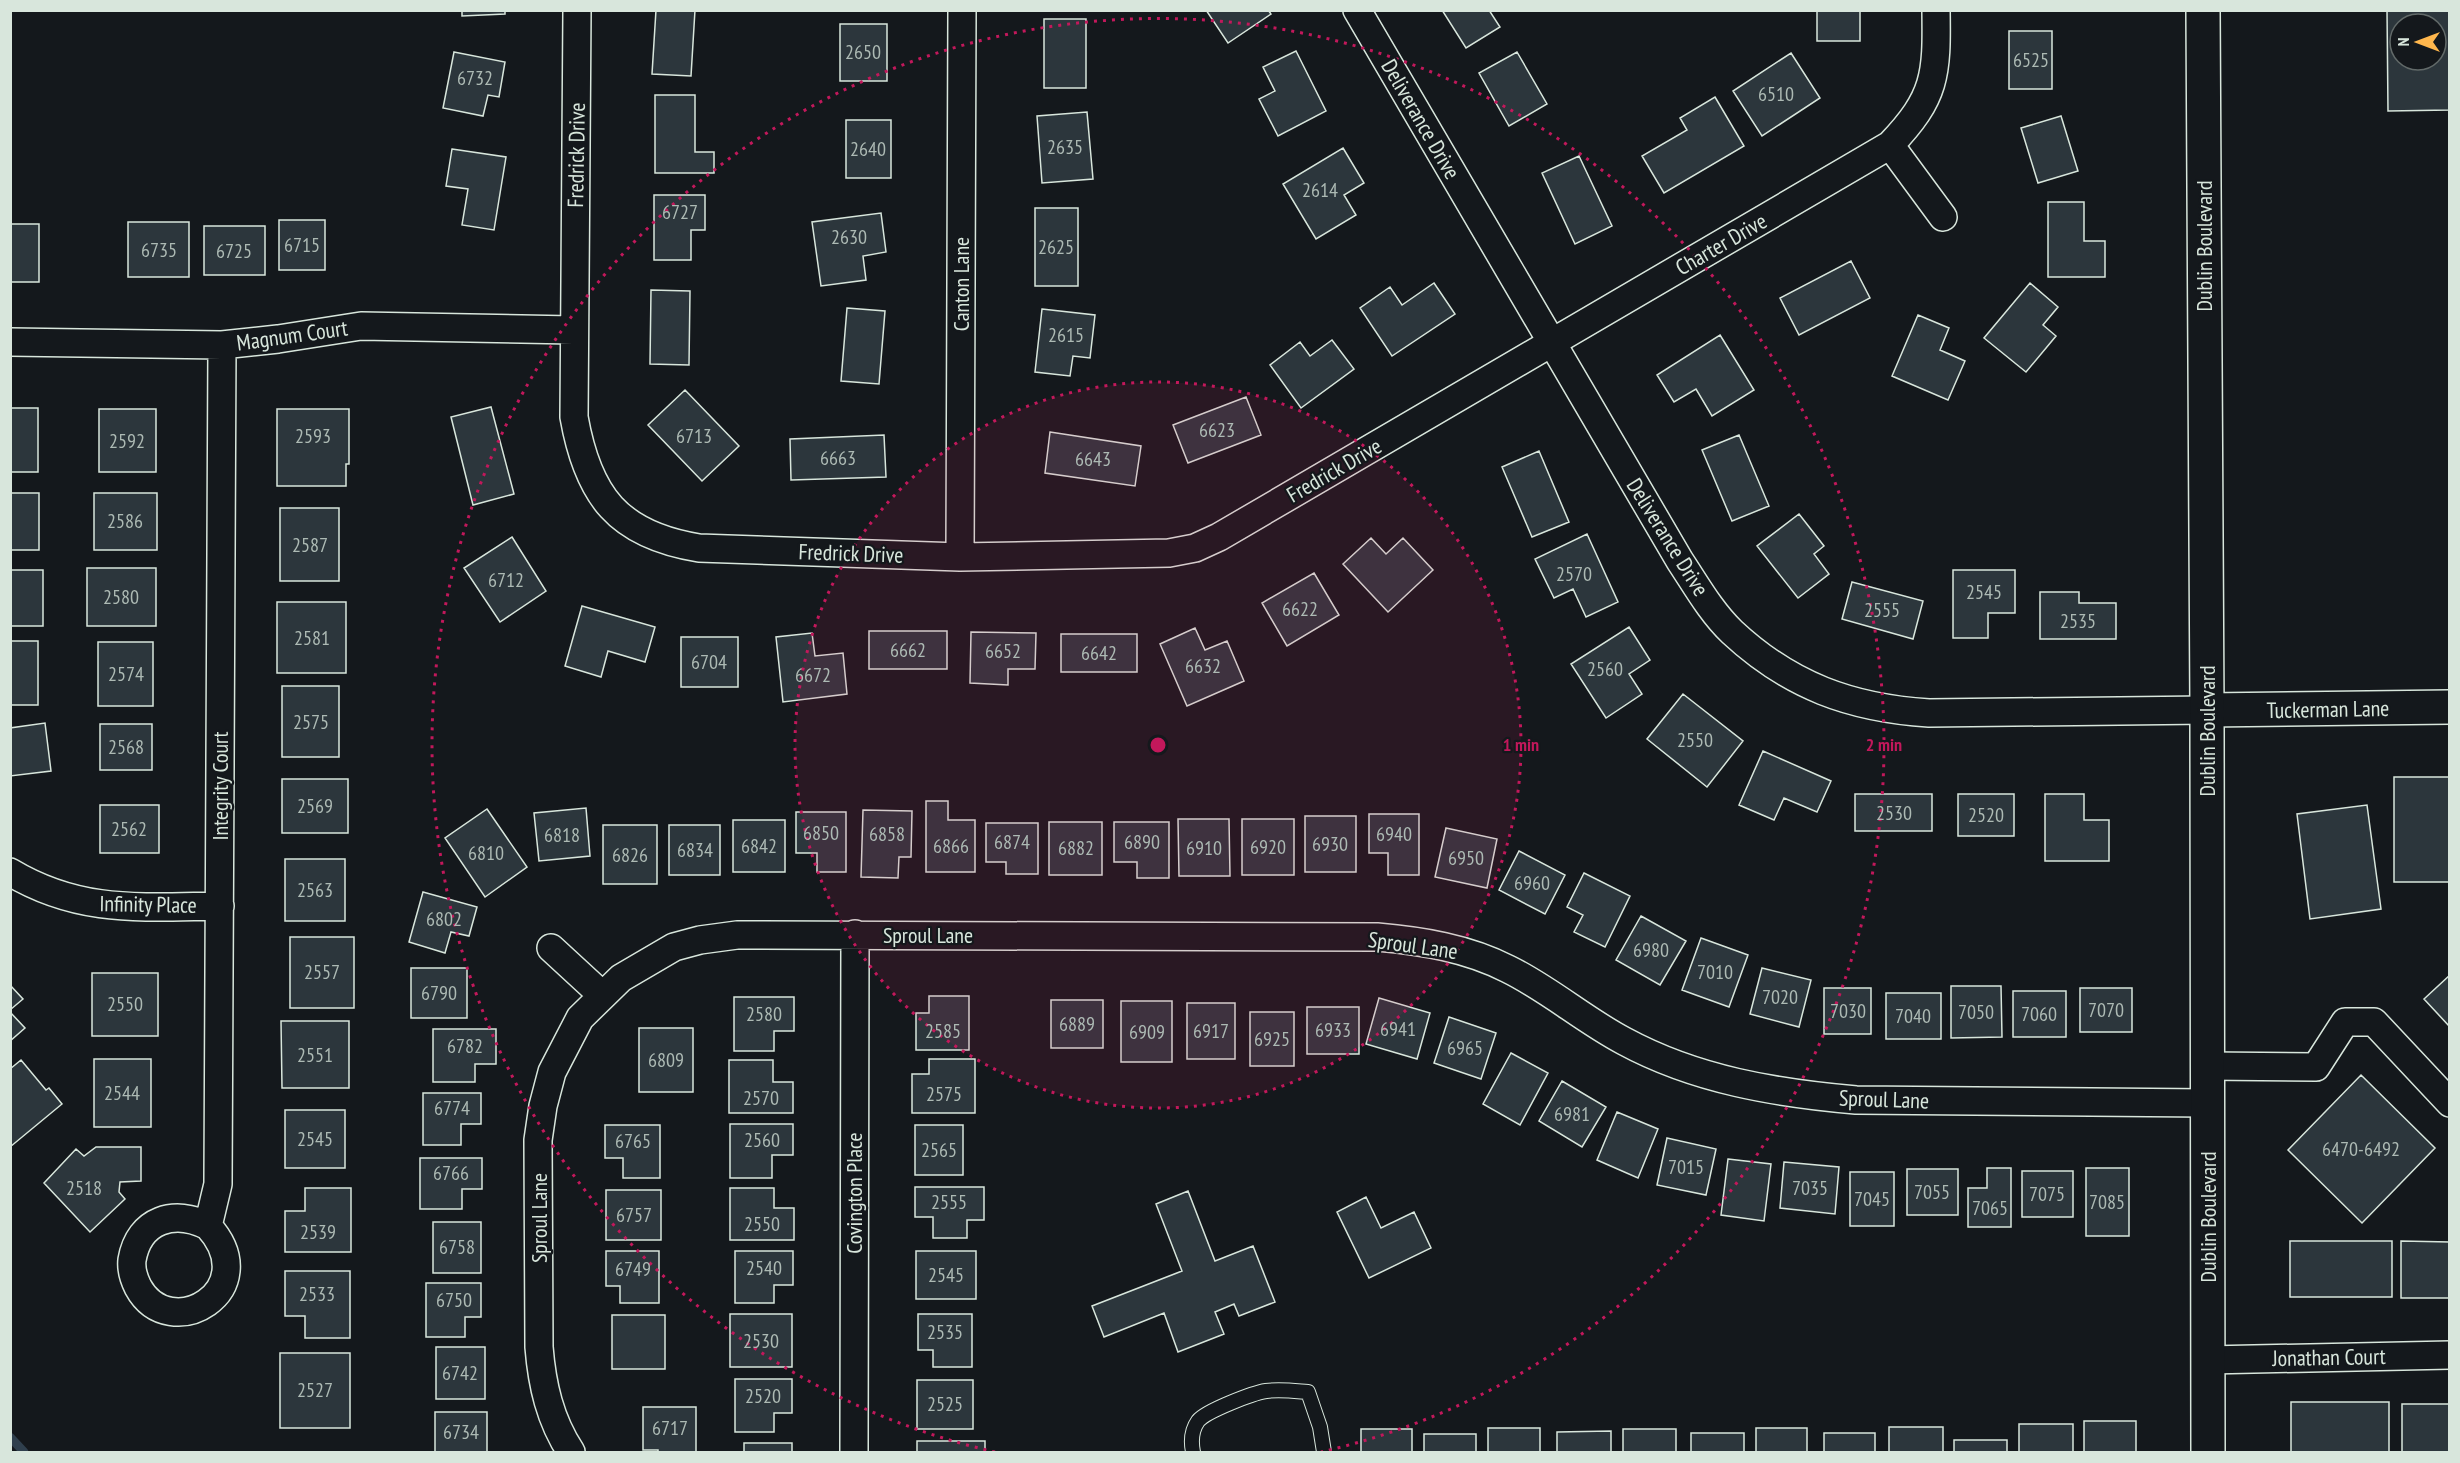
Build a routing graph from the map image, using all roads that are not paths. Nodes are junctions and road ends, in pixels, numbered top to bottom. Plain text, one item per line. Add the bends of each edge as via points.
1 (578, 10) edge
2 (962, 10) edge
3 (1357, 10) edge
4 (1936, 10) edge
5 (2203, 10) edge
6 (1890, 145) junction
7 (1943, 217) dead end
8 (573, 330) junction
9 (10, 342) edge
10 (1553, 343) junction
11 (222, 345) junction
12 (960, 557) junction
13 (2450, 708) edge
14 (2207, 710) junction
15 (10, 872) edge
16 (220, 906) junction
17 (855, 934) junction
18 (550, 948) dead end
19 (602, 995) junction
20 (2207, 1066) junction
21 (2208, 1103) junction
22 (2450, 1103) edge
23 (208, 1226) dead end
24 (2450, 1355) edge
25 (2208, 1360) junction
26 (571, 1452) edge
27 (854, 1452) edge
28 (1193, 1452) edge
29 (1324, 1452) edge
30 (2208, 1452) edge

1 - 8 street, Fredrick Drive
2 - 12 street, Canton Lane
3 - 10 street, Deliverance Drive
4 - 6 street, Charter Drive via 1937,45 1927,99 1912,123
5 - 14 main road, Dublin Boulevard
6 - 7 street
6 - 10 street, Charter Drive
8 - 11 street, Magnum Court via 361,326
8 - 12 street, Fredrick Drive via 574,417 579,446 590,476 605,500 644,533 699,548
9 - 11 street, Magnum Court
10 - 12 street, Fredrick Drive via 1195,548 1144,555
10 - 14 street, Deliverance Drive via 1707,602 1731,631 1790,676 1819,690 1888,711
11 - 16 street, Integrity Court
13 - 14 main road, Tuckerman Lane
14 - 20 main road, Dublin Boulevard
15 - 16 street, Infinity Place via 58,896 91,904
16 - 23 street, Integrity Court via 219,1184
17 - 19 street, Sproul Lane via 737,935 700,940 674,947 648,961
17 - 21 street, Sproul Lane via 1407,940 1475,955 1509,969 1624,1041 1726,1081 1856,1100
17 - 27 street, Covington Place
18 - 19 street
19 - 26 street, Sproul Lane via 580,1017 552,1072 538,1140 542,1379 551,1412
20 - 21 main road, Dublin Boulevard
20 - 22 street via 2316,1067 2345,1022 2374,1022
21 - 25 main road, Dublin Boulevard
24 - 25 street, Jonathan Court
25 - 30 main road, Dublin Boulevard
28 - 29 lane via 1190,1439 1198,1420 1265,1391 1288,1390 1308,1392

